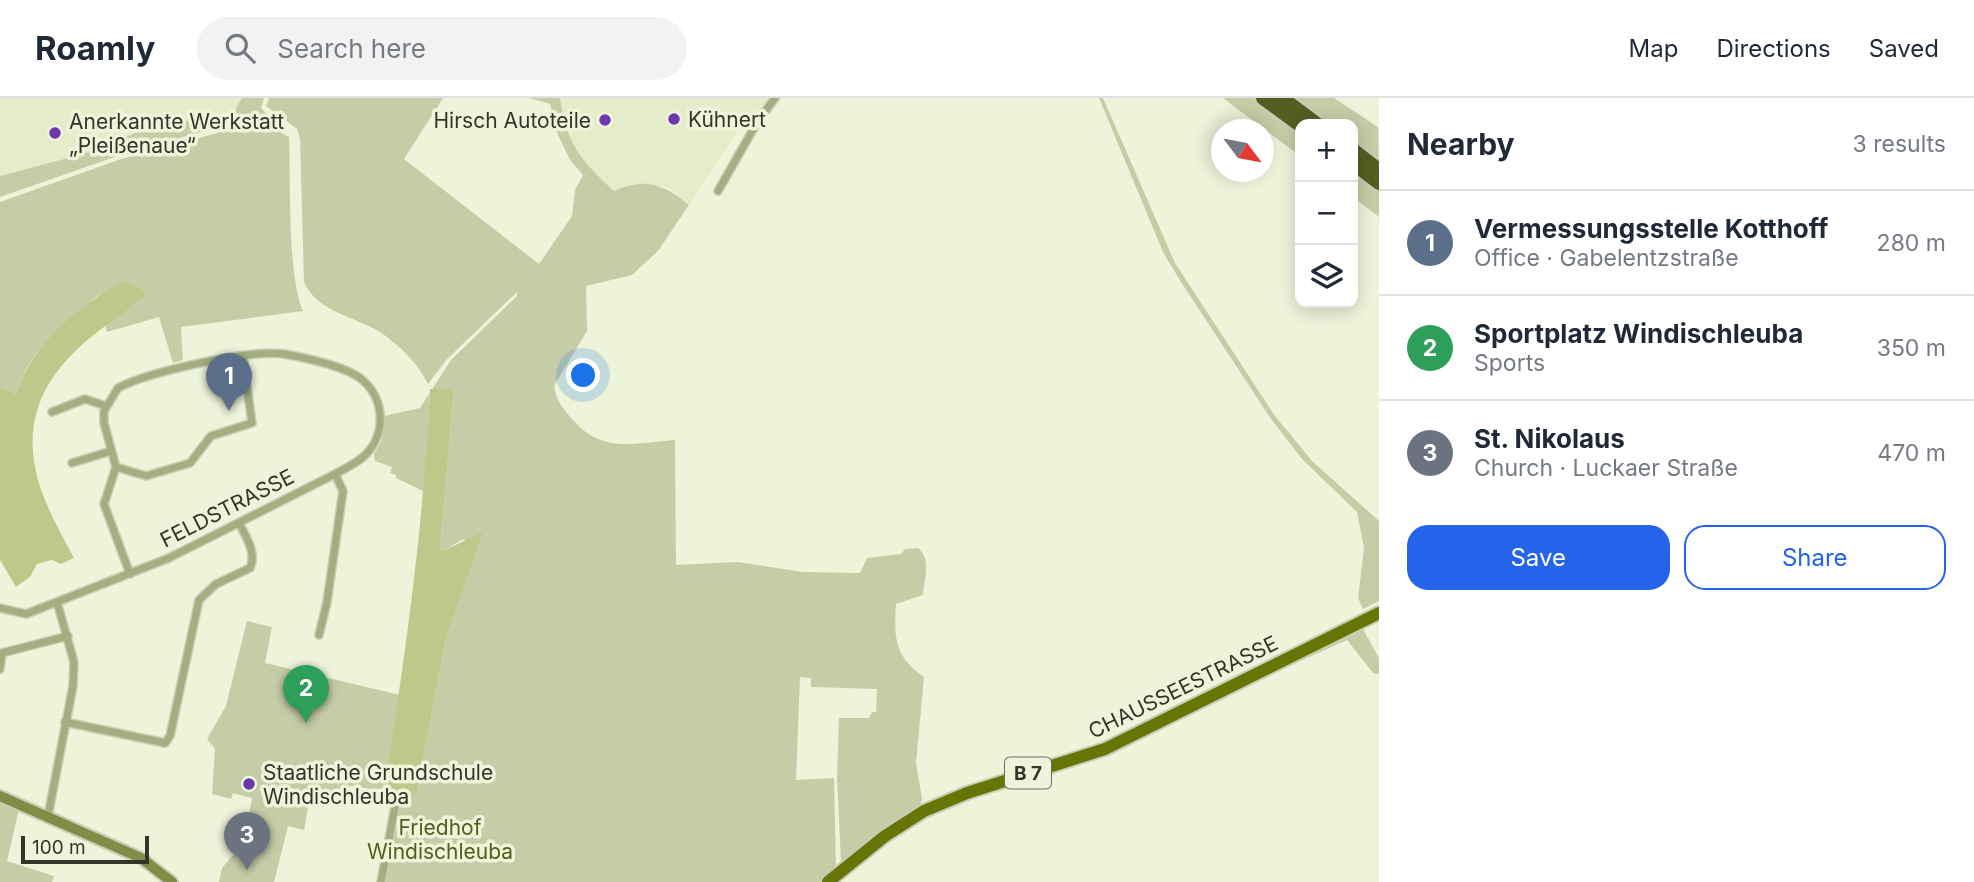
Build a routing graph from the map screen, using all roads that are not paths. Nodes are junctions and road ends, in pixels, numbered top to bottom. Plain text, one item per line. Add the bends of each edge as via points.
1 (775, 98) edge
2 (1263, 98) edge
3 (1282, 98) edge
4 (1310, 119) edge
5 (1295, 121) edge
6 (1358, 154) edge
7 (1358, 167) edge
8 (1379, 170) edge
9 (1379, 183) edge
10 (718, 191) dead end
11 (243, 357) junction
12 (106, 406) junction
13 (51, 412) dead end
14 (111, 451) junction
15 (72, 463) dead end
16 (116, 467) junction
17 (335, 474) junction
18 (239, 523) junction
19 (130, 573) junction
20 (57, 602) junction
21 (0, 608) edge
22 (1374, 615) edge
23 (319, 635) dead end
24 (68, 636) junction
25 (0, 669) edge
26 (65, 722) junction
27 (0, 796) edge
28 (397, 796) dead end
29 (48, 816) junction
30 (172, 882) edge
31 (381, 882) edge
32 (828, 882) edge

1 - 10 street
2 - 5 highway
3 - 4 highway
6 - 8 highway
7 - 9 highway
11 - 12 street via 129,382 118,388
11 - 16 street via 252,423 211,436 190,463 146,476
11 - 17 street, FELDSTRASSE via 283,354 346,371 377,397 381,412 372,447
12 - 13 street via 85,399
12 - 14 street via 104,423
14 - 15 street
14 - 16 street
16 - 19 street via 104,504
17 - 18 street, FELDSTRASSE
17 - 23 street via 343,491
18 - 19 street, FELDSTRASSE
18 - 26 street via 253,562 250,568 204,592 199,600 165,743
19 - 20 street, FELDSTRASSE
20 - 21 street, FELDSTRASSE via 26,614
20 - 24 street
22 - 32 main road, CHAUSSEESTRASSE / B 7 via 1105,749 924,811
24 - 25 street via 2,653
24 - 26 street via 74,662
26 - 29 street
27 - 29 street
28 - 31 street
29 - 30 street via 141,858

